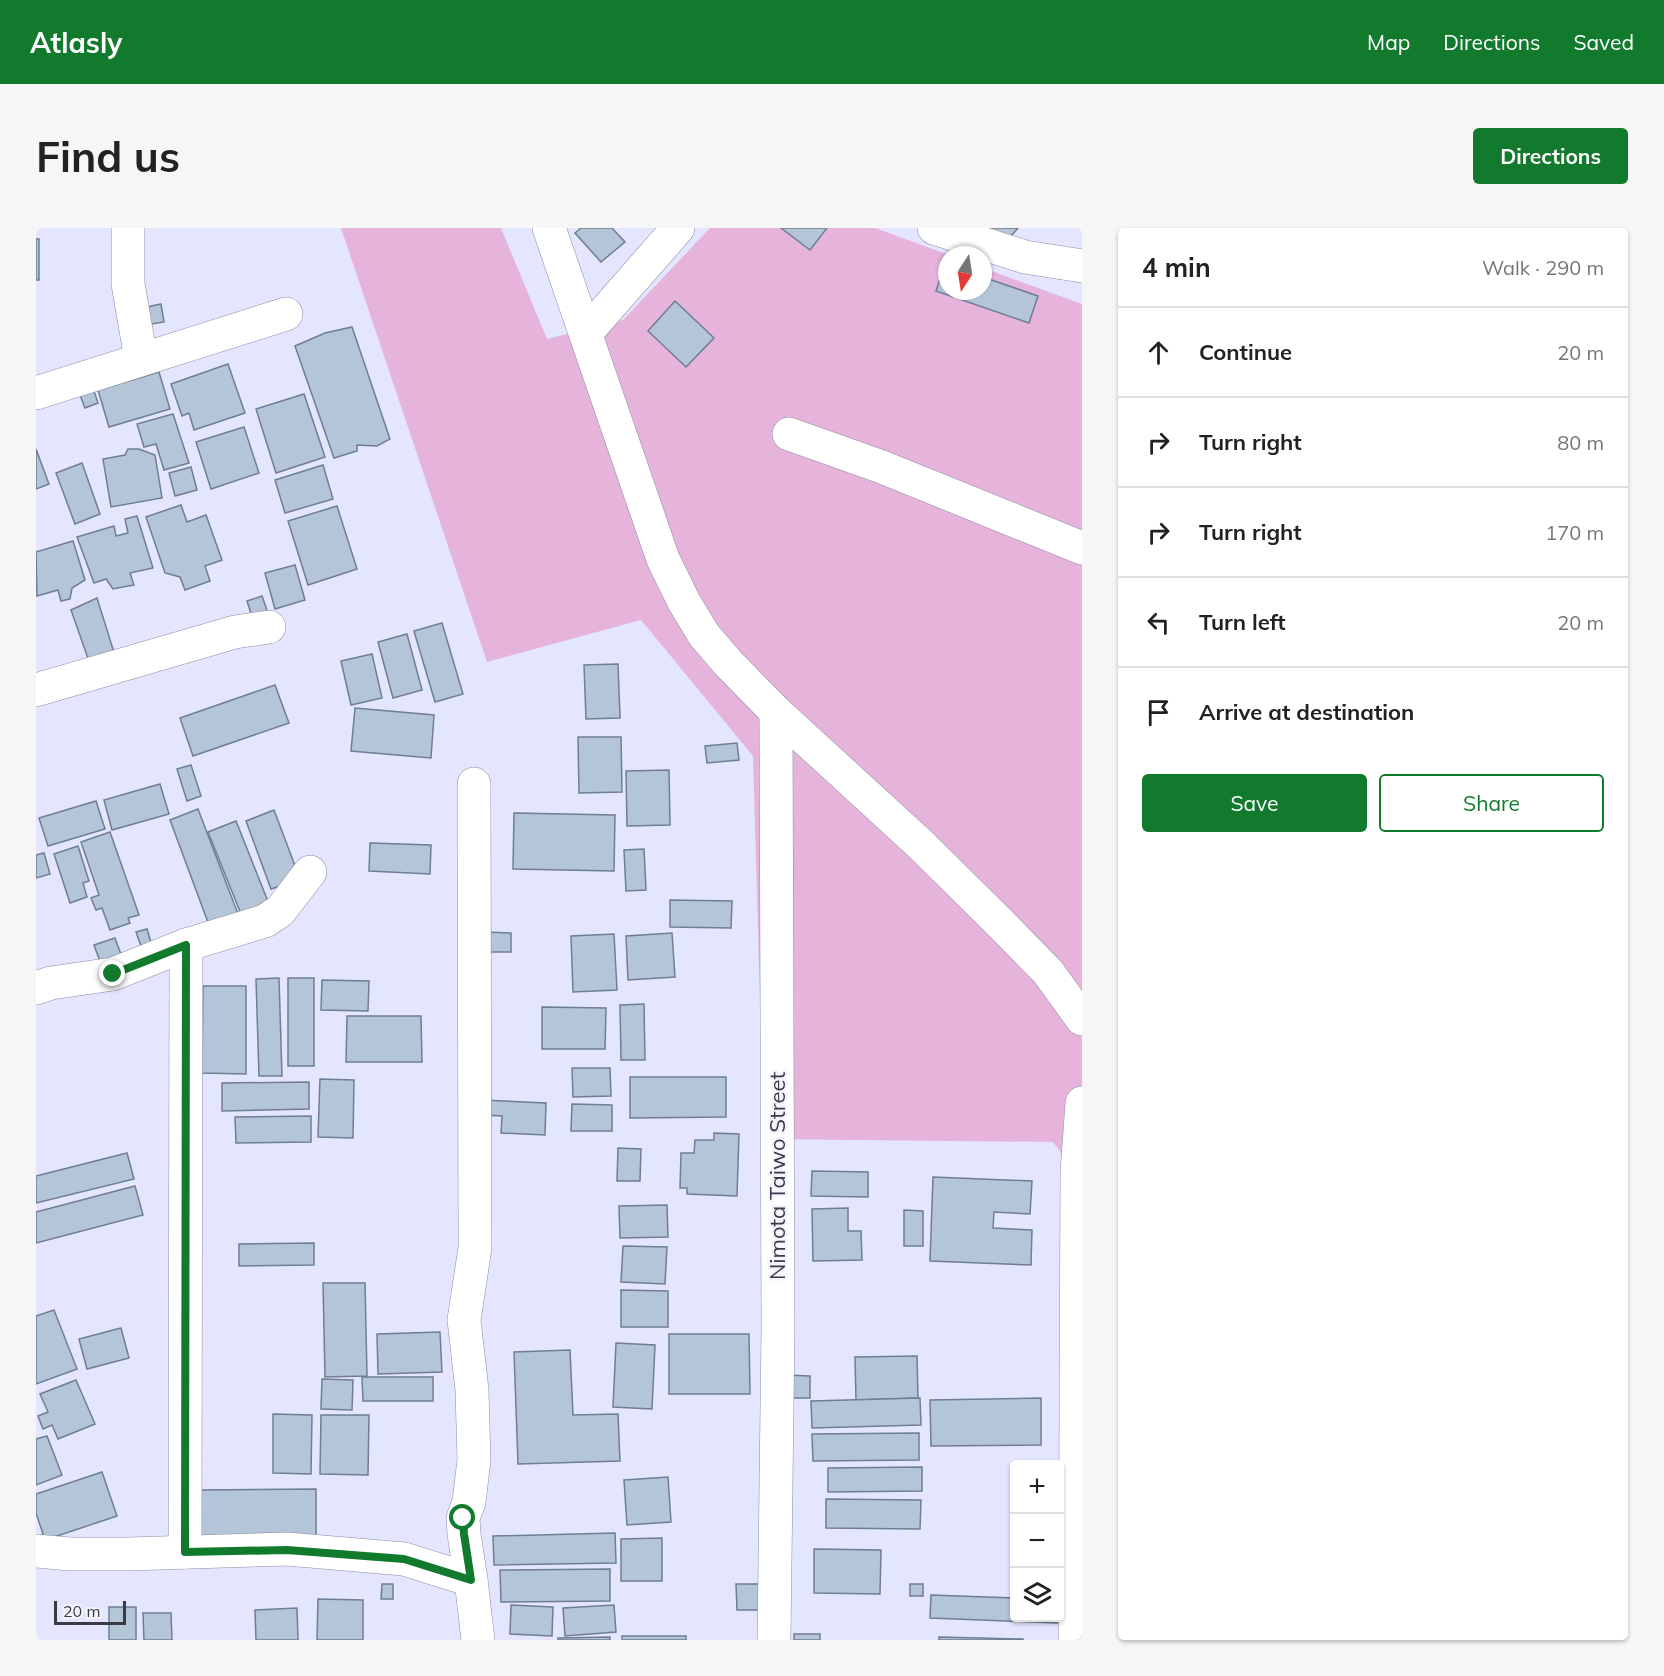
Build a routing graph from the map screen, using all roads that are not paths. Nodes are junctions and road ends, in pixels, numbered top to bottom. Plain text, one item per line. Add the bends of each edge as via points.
1 (128, 228) edge
2 (549, 228) edge
3 (678, 228) edge
4 (934, 228) edge
5 (1082, 266) edge
6 (286, 314) dead end
7 (586, 333) junction
8 (141, 359) junction
9 (36, 393) edge
10 (789, 434) dead end
11 (1082, 548) edge
12 (269, 627) dead end
13 (36, 690) edge
14 (776, 712) junction
15 (474, 784) dead end
16 (310, 872) dead end
17 (186, 945) junction
18 (36, 988) edge
19 (1082, 1019) edge
20 (1082, 1103) edge
21 (36, 1551) edge
22 (185, 1552) junction
23 (471, 1580) junction
24 (478, 1640) edge
25 (774, 1640) edge
26 (1075, 1640) edge

1 - 8 street via 128,284
2 - 7 street
3 - 7 street
4 - 5 street via 1025,257
6 - 8 street
7 - 14 street via 663,559 684,602 704,635
8 - 9 street
10 - 11 street
12 - 13 street via 235,632
14 - 19 street via 919,843 1048,972
14 - 25 street, Nimota Taiwo Street via 778,1329
15 - 23 street via 475,1248 464,1320 474,1460 463,1518
16 - 17 street via 280,912 265,921
17 - 18 street via 113,974
17 - 22 street
20 - 26 street via 1077,1172
21 - 22 street
22 - 23 street via 287,1550 404,1559
23 - 24 street

